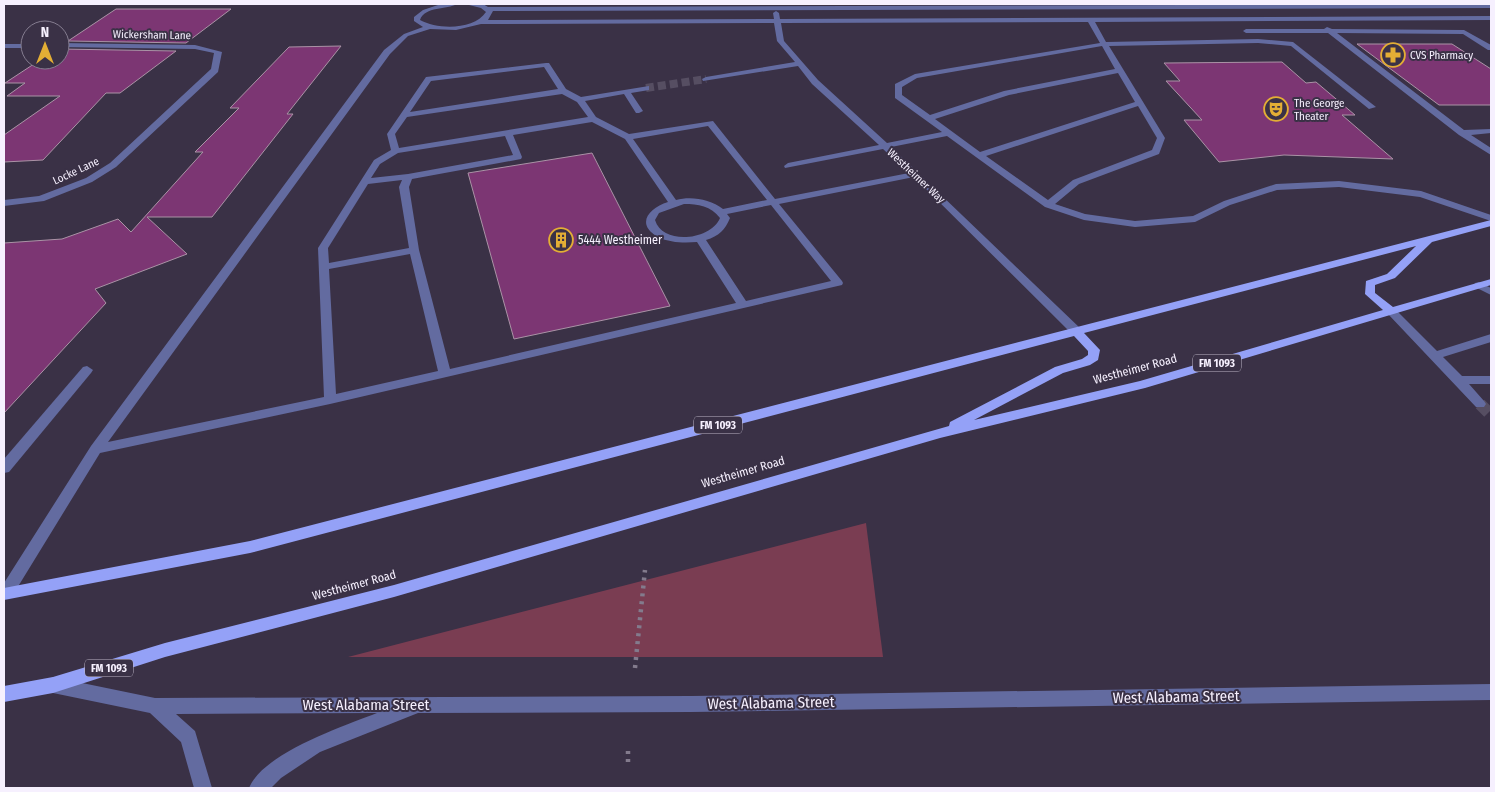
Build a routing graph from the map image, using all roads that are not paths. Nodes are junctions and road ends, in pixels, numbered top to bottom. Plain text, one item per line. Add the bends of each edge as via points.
1 (454, 4) edge
2 (468, 4) edge
3 (439, 5) edge
4 (1219, 6) junction
5 (1491, 6) edge
6 (775, 8) junction
7 (488, 9) junction
8 (1444, 18) junction
9 (1491, 18) edge
10 (1232, 19) junction
11 (1321, 19) junction
12 (1090, 20) junction
13 (777, 21) junction
14 (480, 22) junction
15 (428, 27) junction
16 (1246, 31) junction
17 (1328, 31) junction
18 (1464, 32) junction
19 (1258, 41) junction
20 (1104, 44) junction
21 (70, 45) edge
22 (1489, 45) edge
23 (4, 46) edge
24 (20, 46) edge
25 (800, 64) junction
26 (1120, 70) junction
27 (706, 79) tunnel mouth
28 (646, 88) tunnel mouth
29 (563, 91) junction
30 (626, 91) junction
31 (580, 100) junction
32 (1140, 103) junction
33 (1372, 108) dead end
34 (639, 111) dead end
35 (168, 115) joint
36 (405, 115) junction
37 (928, 118) junction
38 (593, 119) junction
39 (1491, 131) edge
40 (508, 133) junction
41 (948, 133) junction
42 (1462, 133) junction
43 (628, 137) junction
44 (885, 146) junction
45 (396, 150) junction
46 (1491, 152) edge
47 (979, 155) junction
48 (788, 166) dead end
49 (915, 174) junction
50 (408, 177) junction
51 (364, 182) junction
52 (773, 201) junction
53 (4, 203) edge
54 (673, 203) junction
55 (1048, 205) junction
56 (722, 212) junction
57 (1491, 218) edge
58 (1491, 223) edge
59 (700, 238) junction
60 (1429, 239) junction
61 (414, 250) junction
62 (324, 267) junction
63 (1491, 282) edge
64 (1479, 286) junction
65 (1491, 292) edge
66 (743, 305) junction
67 (1392, 312) junction
68 (1077, 332) junction
69 (1491, 338) edge
70 (1434, 356) junction
71 (87, 370) dead end
72 (445, 374) junction
73 (1459, 380) junction
74 (1491, 380) edge
75 (330, 400) junction
76 (1480, 404) tunnel mouth
77 (940, 434) junction
78 (96, 449) junction
79 (4, 468) edge
80 (5, 593) edge
81 (53, 685) junction
82 (1491, 692) edge
83 (4, 694) edge
84 (419, 705) junction
85 (155, 706) junction
86 (203, 788) edge
87 (258, 788) edge

1 - 3 street
2 - 7 street
3 - 15 street via 417,17 417,21
4 - 5 street
4 - 6 street
4 - 10 street
6 - 7 street
6 - 13 street, Westheimer Way
7 - 14 street via 489,15
8 - 9 street
8 - 11 street
8 - 18 street
10 - 11 street
10 - 12 street
10 - 16 street
11 - 17 street
12 - 13 street
12 - 20 street
13 - 14 street
13 - 25 street, Westheimer Way via 781,41
14 - 15 street via 455,28
15 - 78 street via 406,35 388,52
16 - 17 street
16 - 19 street
17 - 18 street
17 - 42 street
18 - 22 street
19 - 20 street
19 - 33 street via 1293,44
20 - 26 street
20 - 37 street via 915,76 898,86 898,96
21 - 35 street, Wickersham Lane via 195,47 218,52 215,70
23 - 24 street
25 - 27 street
25 - 44 street, Westheimer Way via 815,82
26 - 32 street
26 - 37 street via 1008,93
28 - 30 street
29 - 31 street
29 - 36 street
29 - 36 street via 546,65 430,79
30 - 31 street
30 - 34 street
31 - 38 street
32 - 47 street
32 - 55 street via 1161,138 1156,152 1076,182
35 - 53 street, Locke Lane via 114,165 89,180 41,199
36 - 45 street via 392,134
37 - 41 street
38 - 40 street
38 - 43 street
39 - 42 street
40 - 45 street
40 - 50 street via 518,157
41 - 44 street
41 - 47 street
42 - 46 street
43 - 52 street via 710,123
43 - 54 street
44 - 48 street
44 - 49 street, Westheimer Way
45 - 51 street via 377,162
47 - 55 street
49 - 52 street
49 - 68 street, Westheimer Way
50 - 51 street
50 - 61 street via 404,187
51 - 62 street via 323,248
52 - 56 street
52 - 66 street via 838,284
54 - 56 street via 696,201
54 - 59 street via 655,212 651,225 664,236 675,239
55 - 57 street via 1084,217 1135,224 1195,219 1227,203 1276,187 1339,184 1421,194
56 - 59 street via 724,224 719,230
58 - 60 main road, FM 1093
59 - 66 street
60 - 67 main road via 1390,276 1370,283 1370,294
60 - 68 main road, FM 1093
61 - 62 street
61 - 72 street
62 - 75 street
63 - 64 main road, Westheimer Road / FM 1093
64 - 65 street
64 - 67 main road, Westheimer Road / FM 1093
66 - 72 street
67 - 70 street
67 - 77 main road, Westheimer Road / FM 1093 via 1141,385
68 - 77 main road via 1094,350 1094,357 1059,370
68 - 80 main road, FM 1093 via 250,547
69 - 70 street
70 - 73 street
71 - 79 street
72 - 75 street
73 - 74 street
73 - 76 street
75 - 78 street
77 - 81 main road, Westheimer Road / FM 1093 via 394,591 165,650
78 - 80 street
81 - 83 main road, Westheimer Road / FM 1093
81 - 85 street, West Alabama Street
82 - 84 street, West Alabama Street
84 - 85 street, West Alabama Street
84 - 87 street via 314,746 275,772
85 - 86 street via 189,737

